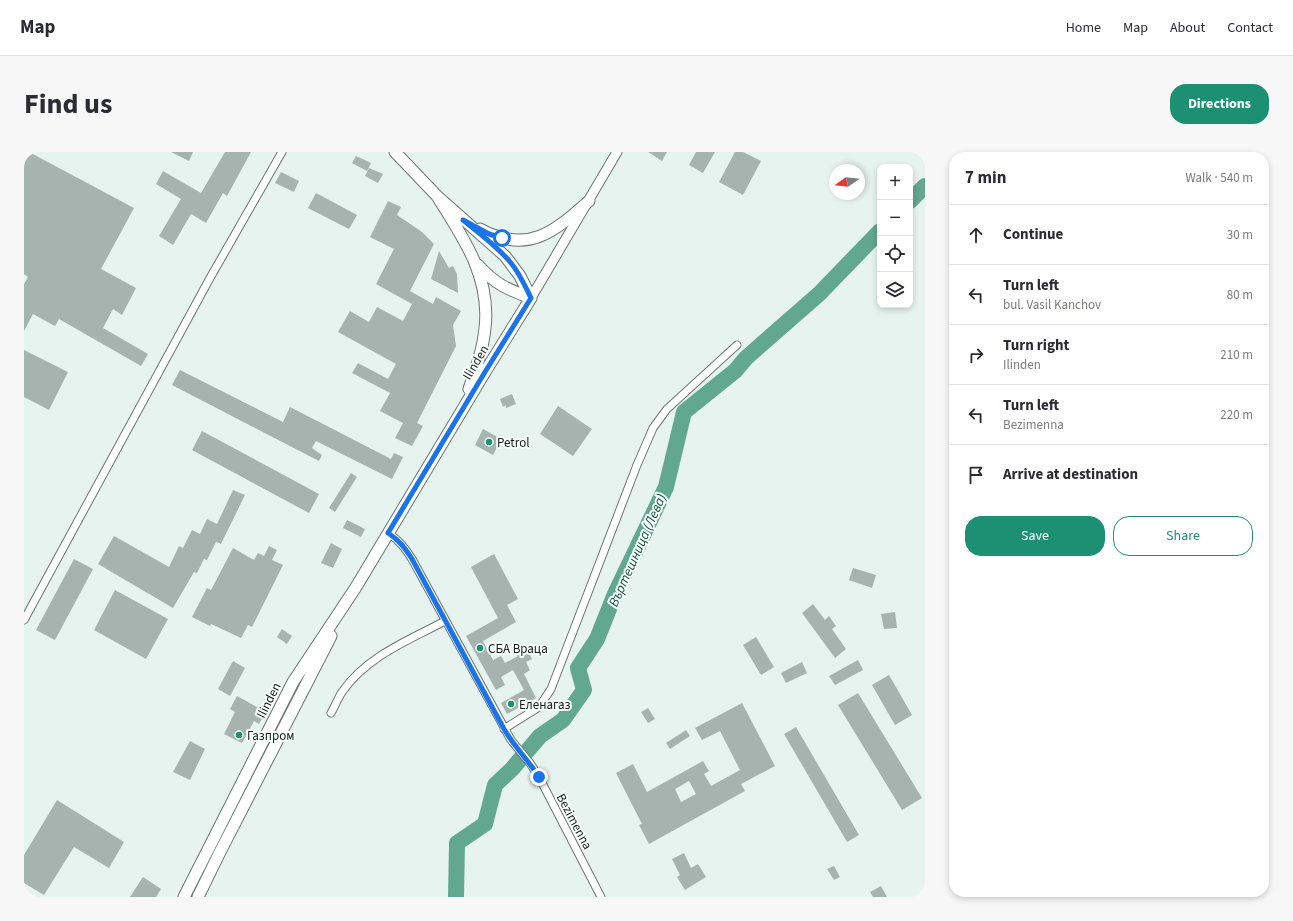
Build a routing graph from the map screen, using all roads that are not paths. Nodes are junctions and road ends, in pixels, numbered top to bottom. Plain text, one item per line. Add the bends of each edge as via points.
1 (282, 152) edge
2 (395, 152) edge
3 (617, 152) edge
4 (437, 196) junction
5 (589, 201) junction
6 (463, 220) junction
7 (476, 263) junction
8 (531, 298) junction
9 (737, 345) dead end
10 (464, 407) junction
11 (388, 533) junction
12 (356, 587) junction
13 (24, 620) edge
14 (445, 621) junction
15 (331, 713) dead end
16 (504, 729) junction
17 (184, 897) edge
18 (198, 897) edge
19 (601, 897) edge

1 - 13 street
2 - 4 main road
3 - 5 street, Ilinden
4 - 6 main road
4 - 7 main road
5 - 6 main road via 550,232 524,240 489,234
5 - 8 street, Ilinden
6 - 8 main road via 509,260
7 - 8 main road via 500,285
7 - 10 main road via 485,298 486,327
8 - 10 main road, Ilinden
9 - 16 street via 667,409 653,428 551,689 538,706
10 - 11 main road, Ilinden
11 - 12 main road, Ilinden
11 - 14 street, Bezimenna via 403,545
12 - 17 main road, Ilinden via 293,682
12 - 18 main road, Ilinden
14 - 15 street via 380,655 358,673 342,692
14 - 16 street, Bezimenna
16 - 19 street, Bezimenna via 530,763

